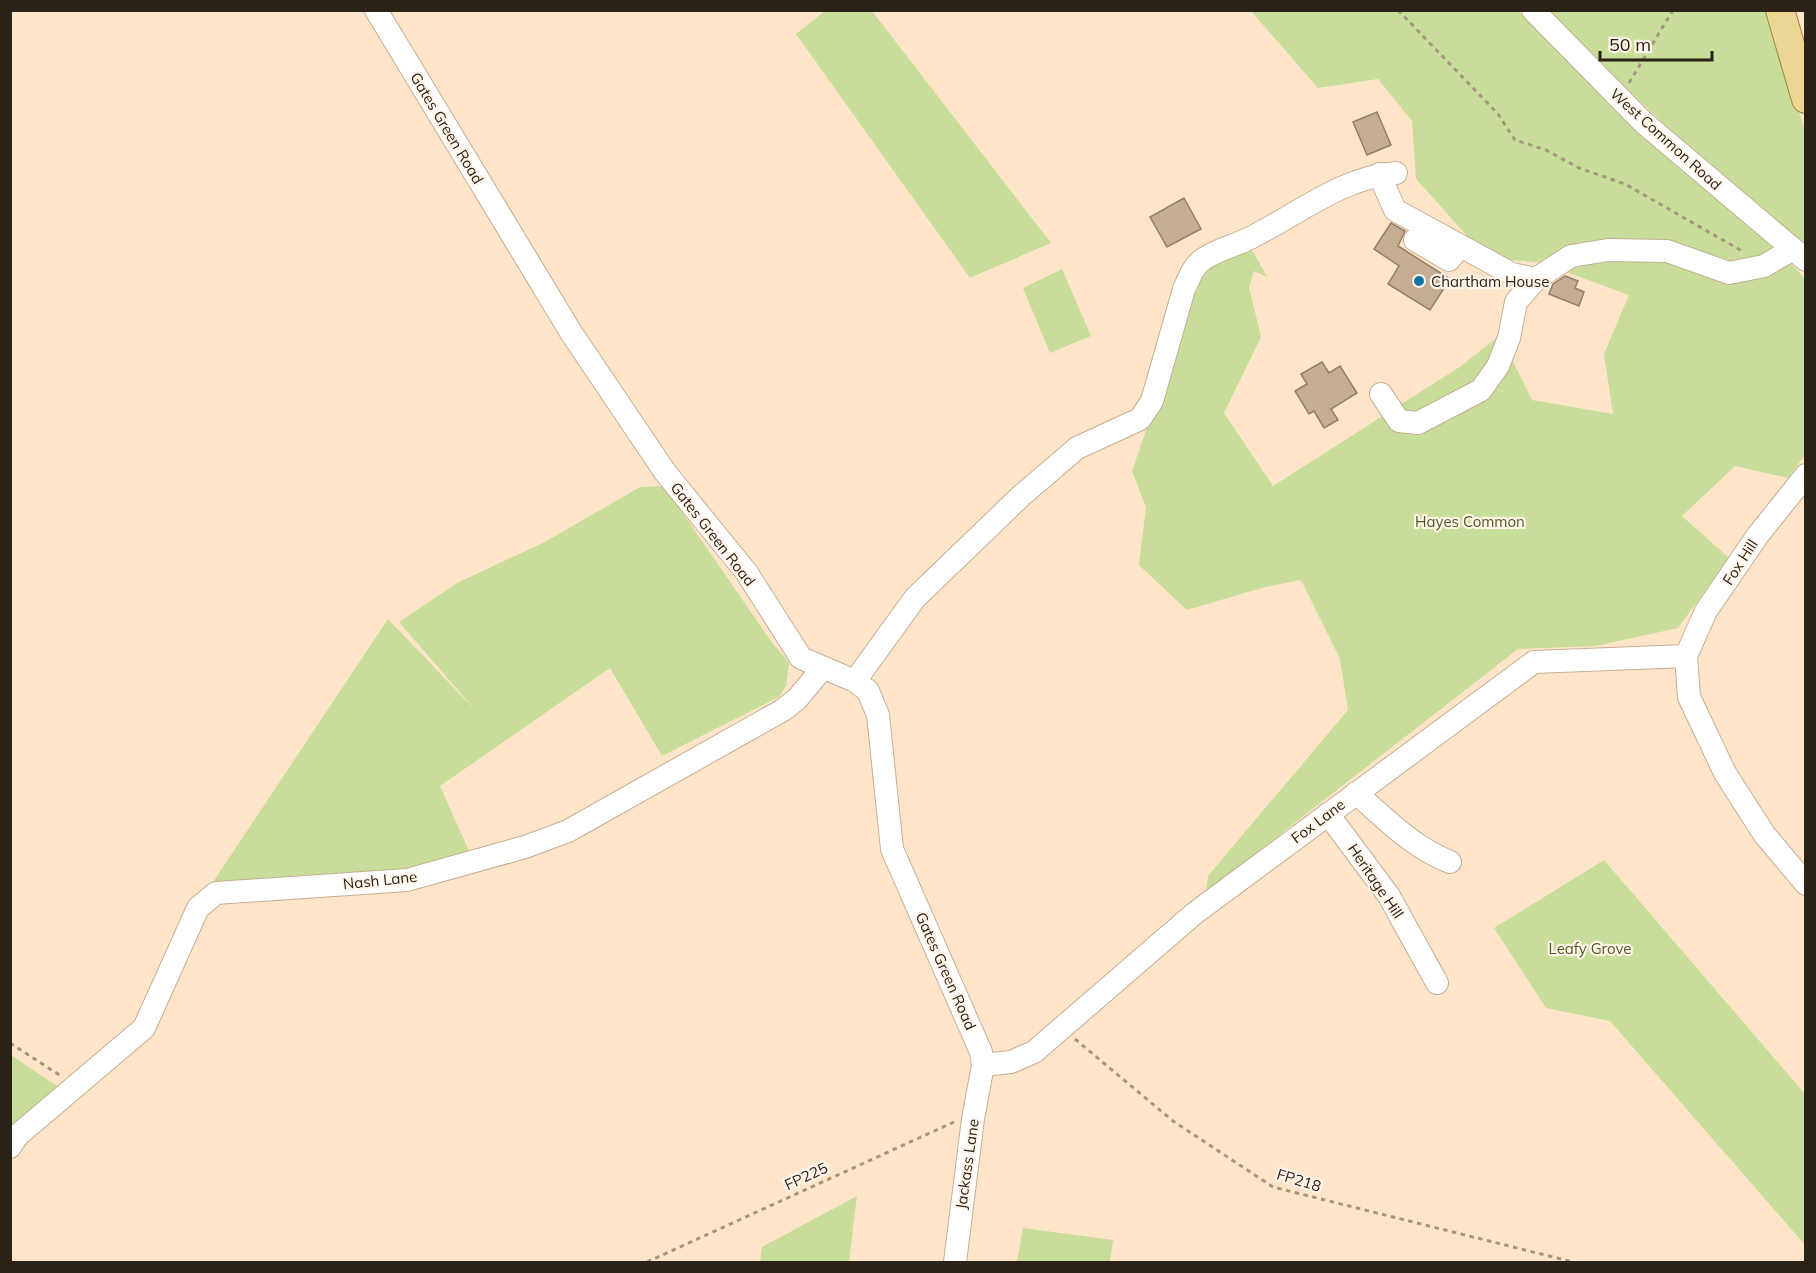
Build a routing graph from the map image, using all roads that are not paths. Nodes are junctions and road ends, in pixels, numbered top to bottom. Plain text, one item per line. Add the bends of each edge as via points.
1 (376, 10) edge
2 (1533, 10) edge
3 (1780, 10) edge
4 (1806, 99) edge
5 (1415, 240) dead end
6 (1460, 246) junction
7 (1799, 254) edge
8 (1536, 279) junction
9 (1381, 394) dead end
10 (1806, 476) edge
11 (1686, 656) junction
12 (822, 669) junction
13 (855, 681) junction
14 (1356, 793) junction
15 (1328, 814) junction
16 (1450, 862) dead end
17 (1806, 885) edge
18 (1437, 983) dead end
19 (983, 1065) junction
20 (10, 1147) edge
21 (954, 1263) edge

1 - 12 street, Gates Green Road via 572,334 665,472 747,573 801,658
2 - 7 street, West Common Road via 1643,122
3 - 4 main road
5 - 6 street via 1449,260
6 - 8 street via 1512,274
6 - 13 street via 1395,210 1388,174 1343,187 1202,260 1184,288 1152,400 1144,415 1117,432 1077,448 1020,496 915,598
7 - 8 street via 1729,273 1667,251 1608,250 1570,256
8 - 9 street via 1516,302 1502,357 1491,379 1480,390 1418,423 1399,421
10 - 11 street, Fox Hill via 1758,535 1706,611
11 - 14 street, Fox Lane via 1534,662
11 - 17 street via 1689,697 1725,773 1764,834
12 - 13 street, Gates Green Road
12 - 20 street, Nash Lane via 783,710 568,831 525,847 406,880 216,893 198,908 144,1028 18,1135
13 - 19 street, Gates Green Road via 868,691 878,715 892,849 981,1052
14 - 15 street, Fox Lane
14 - 16 street via 1427,853
15 - 18 street, Heritage Hill via 1389,896
15 - 19 street, Fox Lane via 1195,913 1034,1052 1011,1062
19 - 21 street, Jackass Lane

